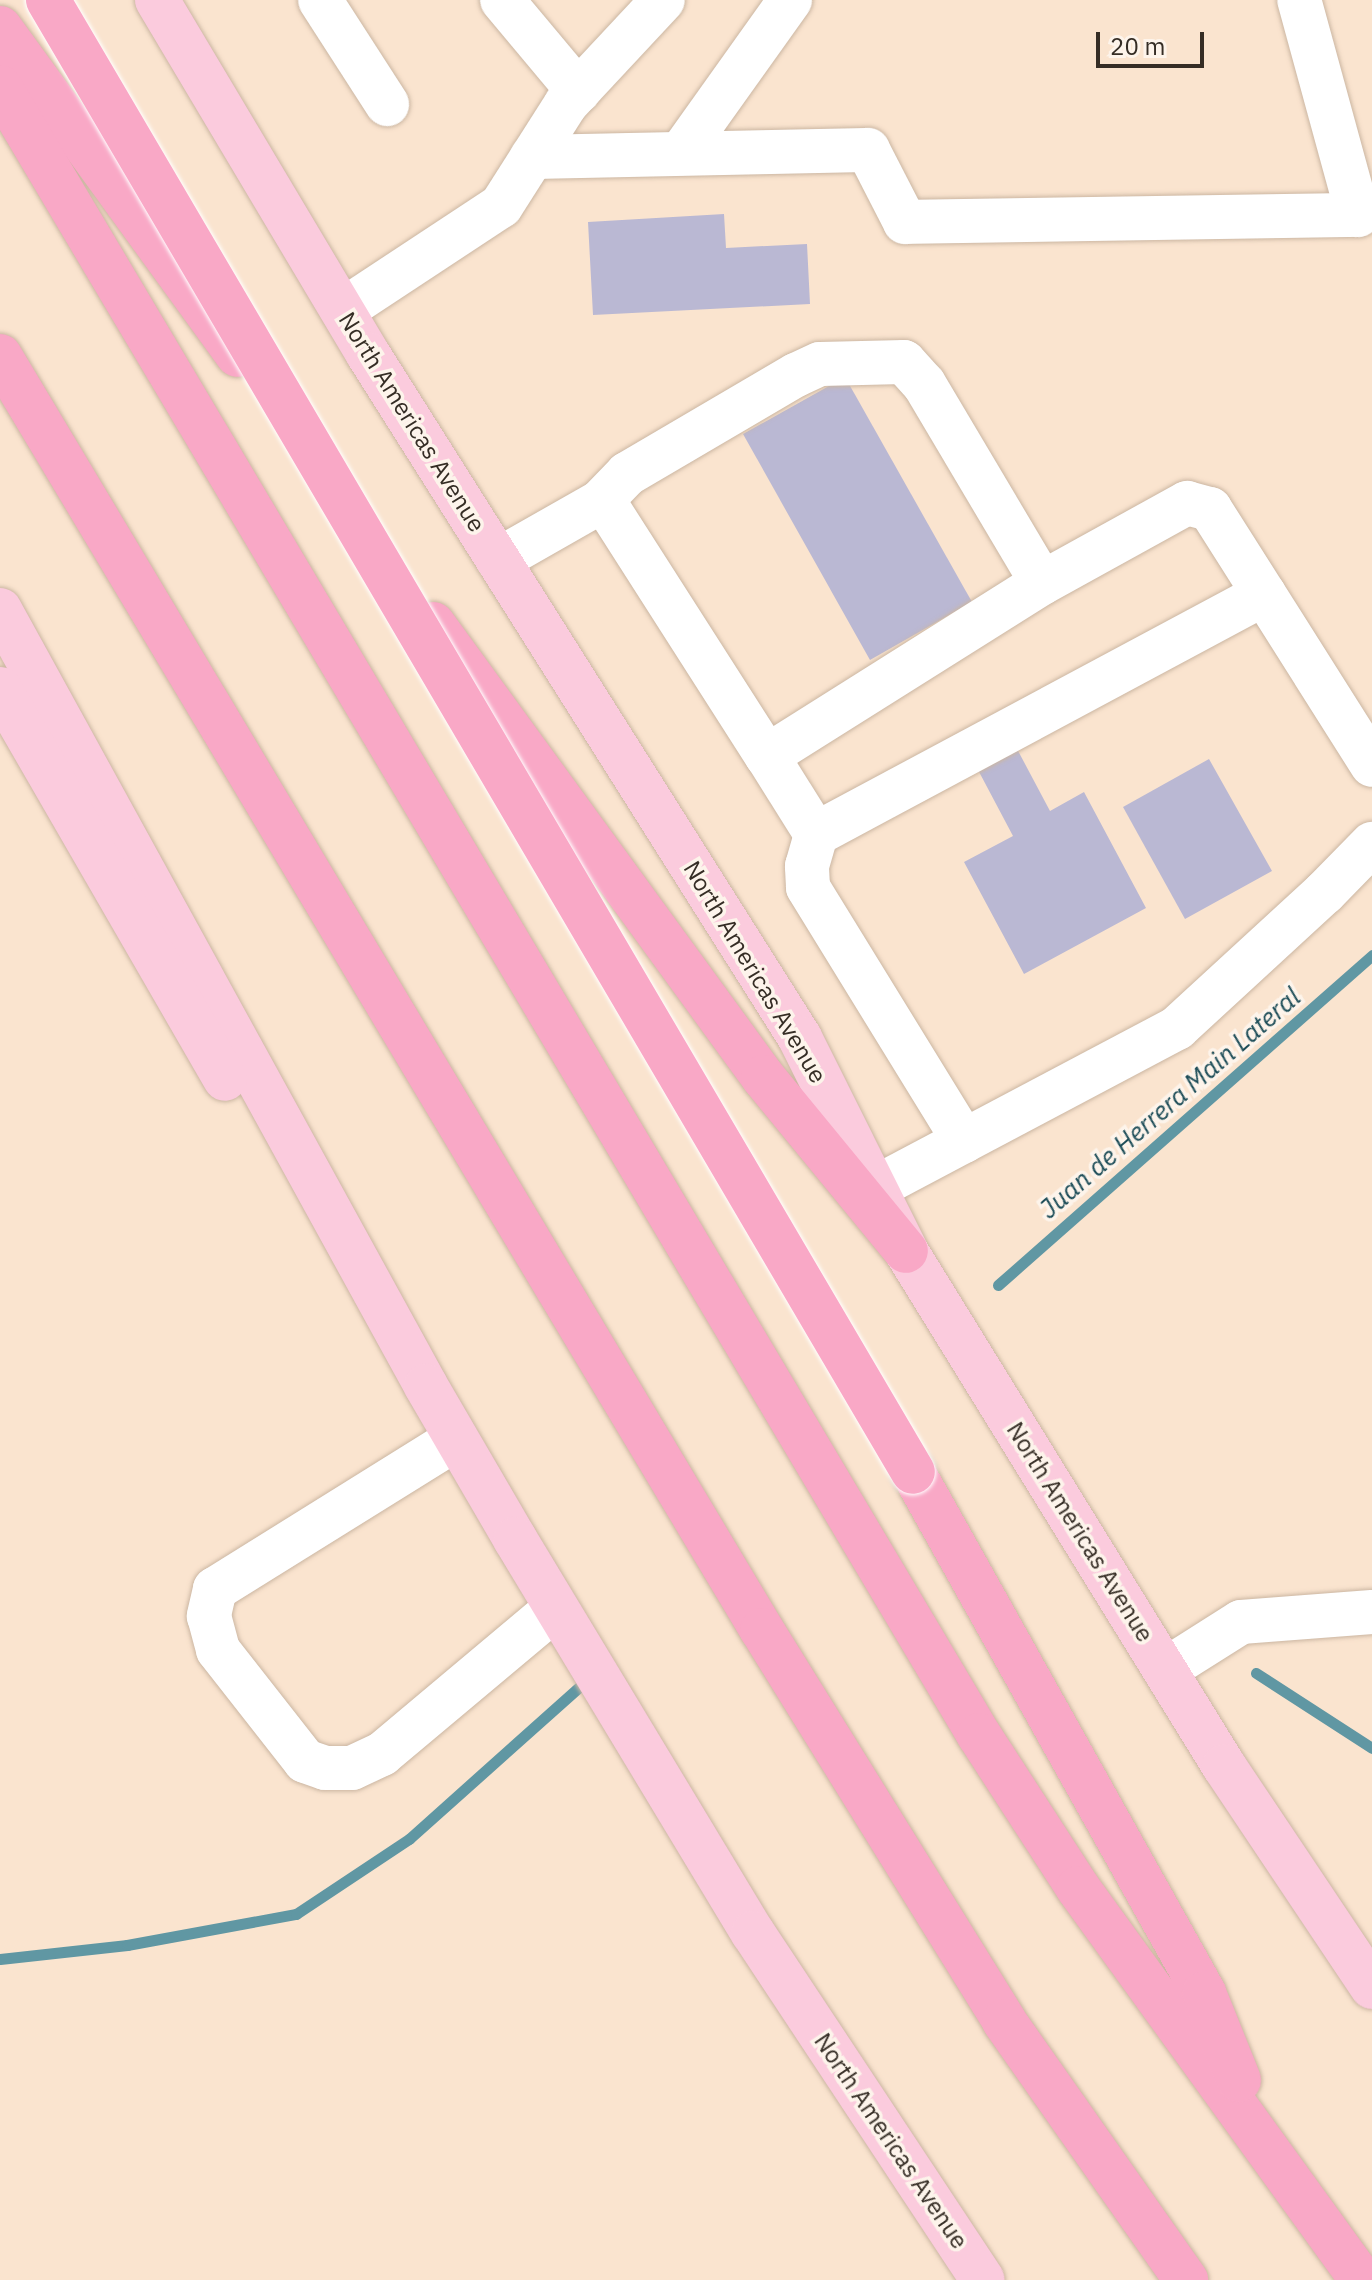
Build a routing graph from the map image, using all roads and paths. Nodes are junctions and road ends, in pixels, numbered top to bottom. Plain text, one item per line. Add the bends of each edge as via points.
1 (48, 0) edge
2 (157, 0) edge
3 (320, 0) edge
4 (502, 0) edge
5 (663, 0) edge
6 (790, 0) edge
7 (1299, 0) edge
8 (0, 28) edge
9 (0, 87) edge
10 (578, 91) junction
11 (387, 104) dead end
12 (681, 153) junction
13 (532, 157) junction
14 (343, 310) junction
15 (0, 356) edge
16 (603, 500) junction
17 (498, 560) junction
18 (1042, 583) junction
19 (1264, 594) junction
20 (0, 610) edge
21 (0, 689) edge
22 (767, 756) junction
23 (1372, 765) edge
24 (816, 834) junction
25 (1360, 855) edge
26 (964, 1141) junction
27 (875, 1188) junction
28 (906, 1251) junction
29 (426, 1386) junction
30 (456, 1439) junction
31 (556, 1608) junction
32 (1372, 1612) edge
33 (1165, 1670) junction
34 (1372, 1987) edge
35 (1260, 2135) junction
36 (1353, 2268) edge
37 (983, 2280) edge
38 (1186, 2280) edge

1 - 35 highway, bridge via 913,1472 1204,1993
2 - 14 main road, North Americas Avenue
3 - 11 lane
4 - 10 lane
5 - 10 lane
6 - 12 lane
7 - 12 lane via 1358,215 905,222 868,150
8 - 28 highway via 763,1077
9 - 35 highway via 979,1735 1078,1888
10 - 13 lane
12 - 13 lane
13 - 14 lane via 501,206
14 - 17 main road, North Americas Avenue
15 - 38 highway via 770,1643 1004,2021
16 - 17 lane
16 - 18 lane via 627,474 796,375 820,364 904,362 924,384
16 - 22 lane
17 - 27 main road, North Americas Avenue via 800,1038
18 - 19 lane via 1187,503 1210,509
18 - 22 lane
19 - 23 lane
19 - 24 lane
20 - 29 main road, North Americas Avenue
21 - 29 main road, North Americas Avenue via 178,1001 348,1278
22 - 24 lane
24 - 26 lane via 807,866 808,887
25 - 26 lane via 1177,1028
26 - 27 lane
27 - 28 main road, North Americas Avenue
28 - 33 main road, North Americas Avenue
29 - 30 main road, North Americas Avenue
30 - 31 main road, North Americas Avenue
30 - 31 lane via 215,1589 209,1616 218,1650 305,1761 352,1768 382,1754
31 - 37 main road, North Americas Avenue via 753,1933
32 - 33 lane via 1241,1622
33 - 34 main road, North Americas Avenue
35 - 36 highway

